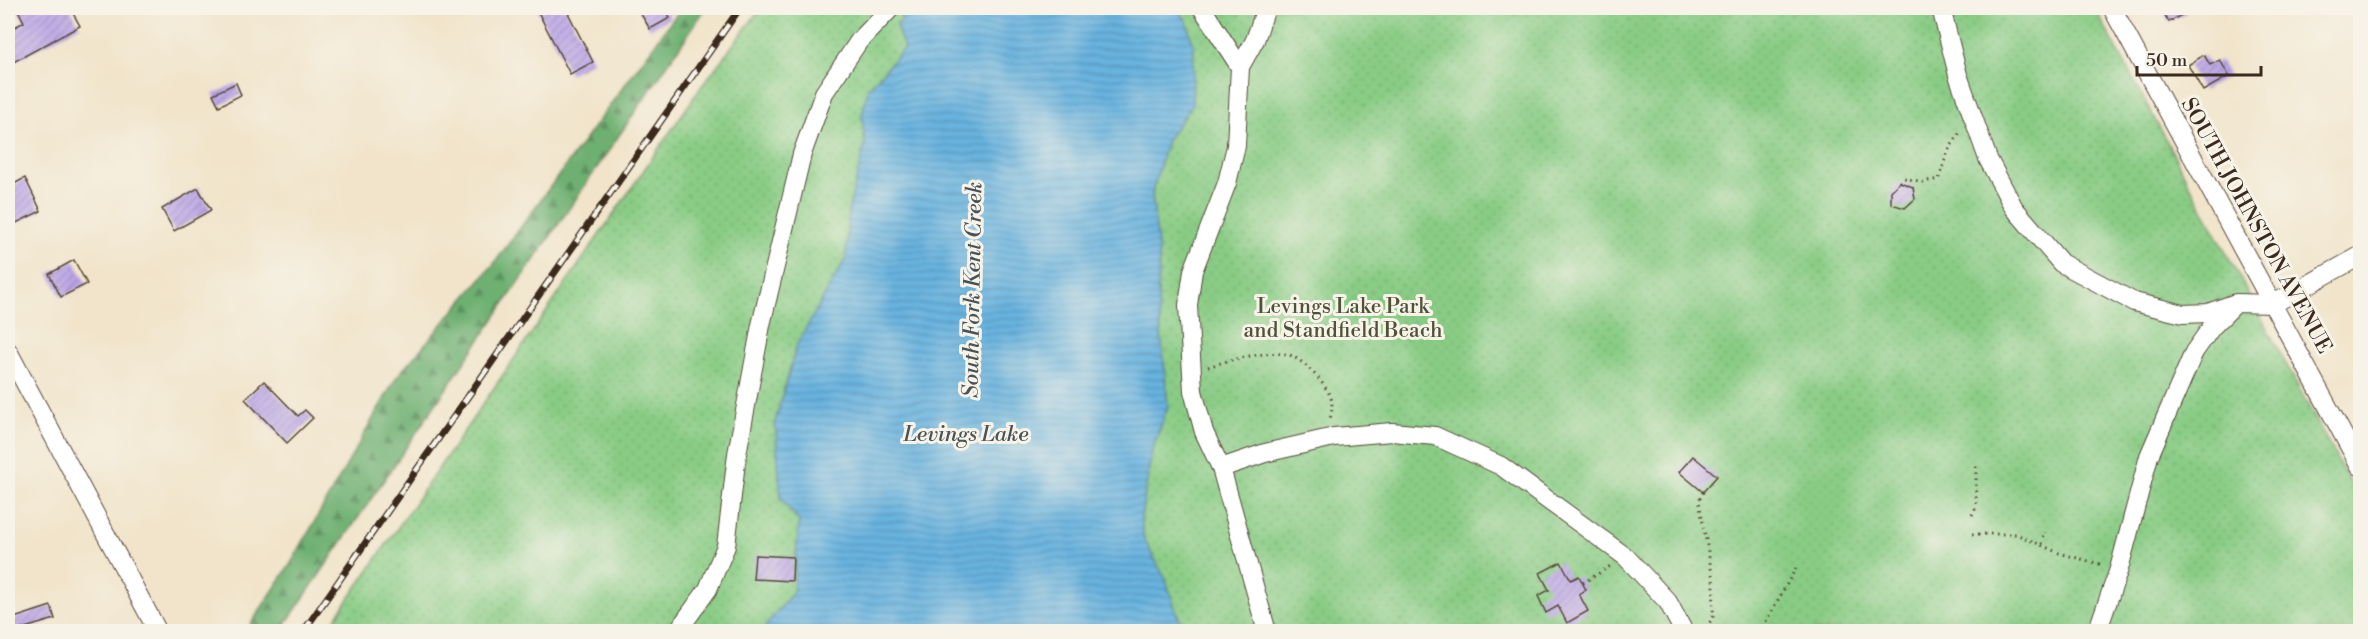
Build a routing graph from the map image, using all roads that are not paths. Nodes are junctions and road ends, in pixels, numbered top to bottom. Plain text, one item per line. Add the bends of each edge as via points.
1 (1202, 8) edge
2 (1266, 8) edge
3 (1941, 8) edge
4 (2112, 8) edge
5 (886, 12) edge
6 (1240, 67) junction
7 (2361, 256) edge
8 (2236, 303) junction
9 (2273, 304) junction
10 (2183, 314) junction
11 (8, 351) edge
12 (2194, 352) junction
13 (2361, 466) edge
14 (1221, 468) junction
15 (158, 632) edge
16 (677, 632) edge
17 (1267, 632) edge
18 (1684, 632) edge
19 (2097, 632) edge

1 - 6 street
2 - 6 street
3 - 10 street via 1958,75 1988,159 2014,208 2061,263 2134,302
4 - 9 street, SOUTH JOHNSTON AVENUE
5 - 16 street via 859,41 824,93 802,154 761,326 737,454 726,546 708,589
6 - 14 street via 1236,146 1227,183 1193,271 1188,305 1193,391 1204,432
7 - 9 street
8 - 9 street
8 - 10 street via 2208,313
8 - 12 street
9 - 13 street, SOUTH JOHNSTON AVENUE
10 - 12 street via 2193,329
11 - 15 street
12 - 19 street via 2149,456 2119,569
14 - 17 street
14 - 18 street via 1334,437 1392,432 1435,436 1501,466 1626,557 1668,602

